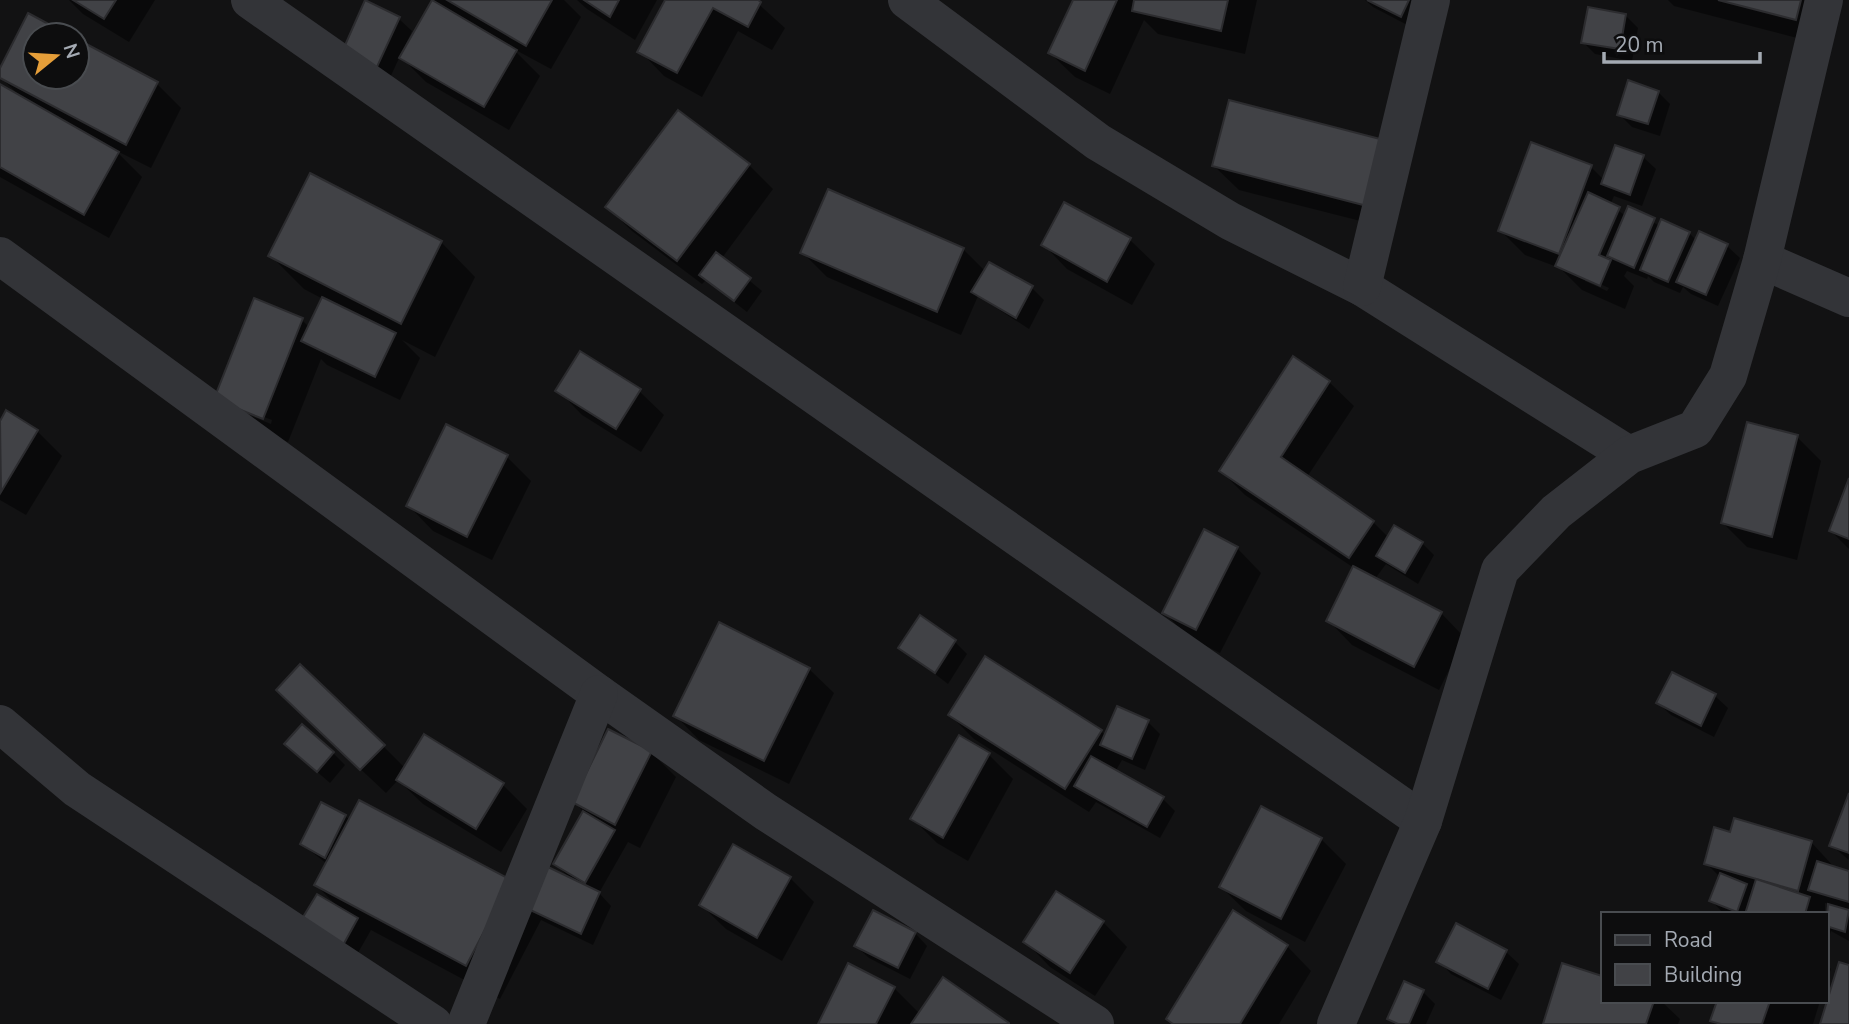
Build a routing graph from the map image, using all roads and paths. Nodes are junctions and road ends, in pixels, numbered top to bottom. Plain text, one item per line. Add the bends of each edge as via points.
1 (250, 0) edge
2 (906, 0) edge
3 (1431, 0) edge
4 (1824, 0) edge
5 (0, 256) edge
6 (1762, 260) junction
7 (1362, 287) junction
8 (1849, 298) edge
9 (1629, 455) junction
10 (598, 694) junction
11 (0, 724) edge
12 (1423, 821) junction
13 (1338, 1023) edge
14 (433, 1024) edge
15 (466, 1024) edge
16 (1095, 1024) edge

1 - 12 street
2 - 7 street via 1098,142 1230,221
3 - 7 street
4 - 6 street
5 - 10 street
6 - 8 street
6 - 9 street via 1728,376 1695,429
7 - 9 street
9 - 12 street via 1556,512 1500,570
10 - 15 street
10 - 16 street via 766,812
11 - 14 street via 77,789
12 - 13 street

